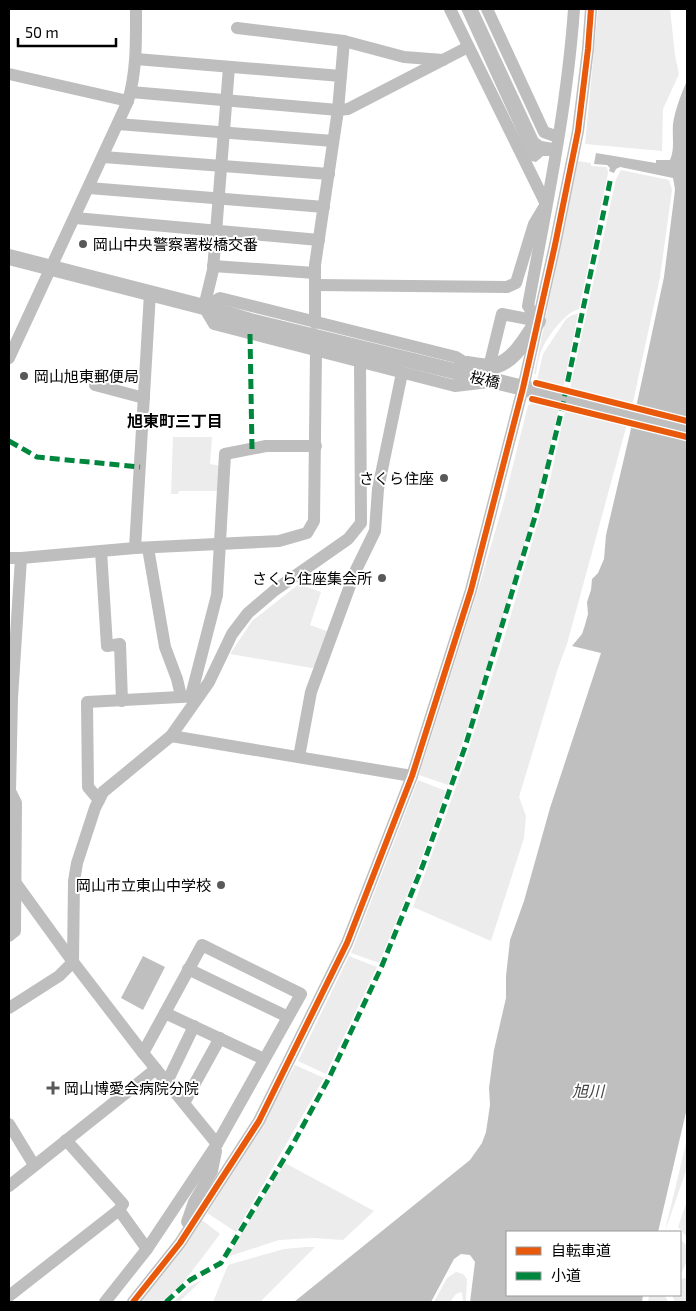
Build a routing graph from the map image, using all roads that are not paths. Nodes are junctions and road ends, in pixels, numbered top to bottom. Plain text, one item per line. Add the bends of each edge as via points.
1 (136, 9) edge
2 (450, 9) edge
3 (488, 9) edge
4 (574, 9) edge
5 (592, 9) edge
6 (237, 28) dead end
7 (344, 41) junction
8 (468, 47) junction
9 (136, 59) junction
10 (444, 60) junction
11 (230, 67) junction
12 (9, 74) edge
13 (341, 76) junction
14 (129, 97) junction
15 (226, 100) junction
16 (338, 110) junction
17 (118, 124) junction
18 (224, 133) junction
19 (558, 136) junction
20 (333, 141) junction
21 (103, 157) junction
22 (221, 166) junction
23 (329, 174) junction
24 (88, 188) junction
25 (218, 199) junction
26 (546, 204) junction
27 (324, 207) junction
28 (75, 218) junction
29 (216, 232) junction
30 (319, 240) junction
31 (9, 258) edge
32 (213, 266) junction
33 (50, 267) junction
34 (315, 279) junction
35 (150, 293) junction
36 (204, 307) junction
37 (538, 320) junction
38 (315, 322) junction
39 (316, 350) junction
40 (9, 358) edge
41 (360, 362) junction
42 (462, 368) junction
43 (402, 373) junction
44 (491, 374) junction
45 (95, 385) dead end
46 (523, 388) junction
47 (144, 398) junction
48 (687, 428) edge
49 (316, 446) junction
50 (219, 544) junction
51 (135, 548) junction
52 (148, 548) junction
53 (101, 551) junction
54 (15, 558) edge
55 (190, 696) junction
56 (11, 697) edge
57 (122, 701) junction
58 (171, 736) junction
59 (299, 757) junction
60 (10, 776) edge
61 (412, 776) junction
62 (98, 800) junction
63 (12, 878) edge
64 (9, 936) edge
65 (73, 962) junction
66 (188, 969) junction
67 (9, 1008) edge
68 (164, 1013) junction
69 (288, 1017) junction
70 (194, 1026) junction
71 (220, 1038) junction
72 (143, 1053) junction
73 (264, 1059) junction
74 (156, 1069) junction
75 (167, 1082) junction
76 (184, 1103) junction
77 (9, 1124) edge
78 (66, 1140) junction
79 (217, 1144) junction
80 (34, 1165) junction
81 (9, 1186) edge
82 (119, 1210) junction
83 (180, 1243) junction
84 (147, 1249) junction
85 (9, 1296) edge
86 (105, 1302) edge
87 (133, 1302) edge

1 - 9 street
2 - 8 street
3 - 19 street via 544,132
4 - 19 street
5 - 37 street via 578,131
6 - 7 street
7 - 10 street via 404,57
7 - 13 street
8 - 10 street
8 - 26 street
9 - 11 street
9 - 14 street
10 - 16 street via 348,109
11 - 13 street
11 - 15 street
12 - 14 street
13 - 16 street
14 - 15 street
14 - 17 street
15 - 16 street
15 - 18 street
16 - 20 street
17 - 18 street
17 - 21 street
18 - 20 street
18 - 22 street
19 - 26 street
20 - 23 street
21 - 22 street
21 - 24 street
22 - 23 street
22 - 25 street
23 - 27 street
24 - 25 street
24 - 28 street
25 - 27 street
25 - 29 street
26 - 34 street via 534,224 516,283 507,287
26 - 37 street via 528,306
27 - 30 street
28 - 29 street
28 - 33 street
29 - 30 street
29 - 32 street
30 - 34 street
31 - 33 street, 桜橋
32 - 34 street
32 - 36 street
33 - 35 street, 桜橋
33 - 40 street
34 - 38 street
35 - 36 street, 桜橋
35 - 47 street
36 - 38 street via 220,298
36 - 39 street via 214,324
36 - 42 street, 桜橋 via 250,321
37 - 44 street via 520,347
37 - 44 street via 502,314
37 - 46 street
38 - 42 street via 456,357
39 - 41 street
39 - 49 street
41 - 43 street
41 - 55 street via 362,523 348,539 248,613 232,634 209,682
42 - 44 street, 桜橋
43 - 44 street via 455,386
43 - 59 street via 378,489 376,531 355,572 311,692
44 - 46 street, 桜橋
45 - 47 street
46 - 48 street, 桜橋
46 - 61 street via 471,590
47 - 51 street
49 - 50 street via 314,521 307,533 279,541
49 - 50 street via 266,446 225,454
50 - 52 street
50 - 55 street via 217,595
51 - 52 street
51 - 53 street
52 - 55 street via 165,647 177,679
53 - 54 street
53 - 57 street via 107,646 120,644
54 - 56 street
55 - 57 street
55 - 58 street
56 - 60 street
57 - 62 street via 87,702 88,787
58 - 59 street
58 - 62 street via 102,792
59 - 61 street
60 - 63 street via 10,792 16,803
61 - 83 street via 343,952 259,1120
62 - 65 street via 74,881
63 - 64 street via 15,932
63 - 65 street
65 - 67 street via 59,976
65 - 72 street
66 - 68 street
66 - 69 street
66 - 69 street via 202,945 300,994
68 - 70 street
68 - 72 street
69 - 73 street
70 - 71 street
70 - 75 street
71 - 73 street
71 - 76 street
72 - 74 street
73 - 79 street
74 - 75 street
74 - 78 street
75 - 76 street
76 - 79 street
77 - 80 street
78 - 80 street
78 - 82 street via 123,1204
79 - 83 street via 212,1171 194,1202
79 - 84 street
80 - 81 street
82 - 84 street
82 - 85 street
83 - 87 street
84 - 86 street

